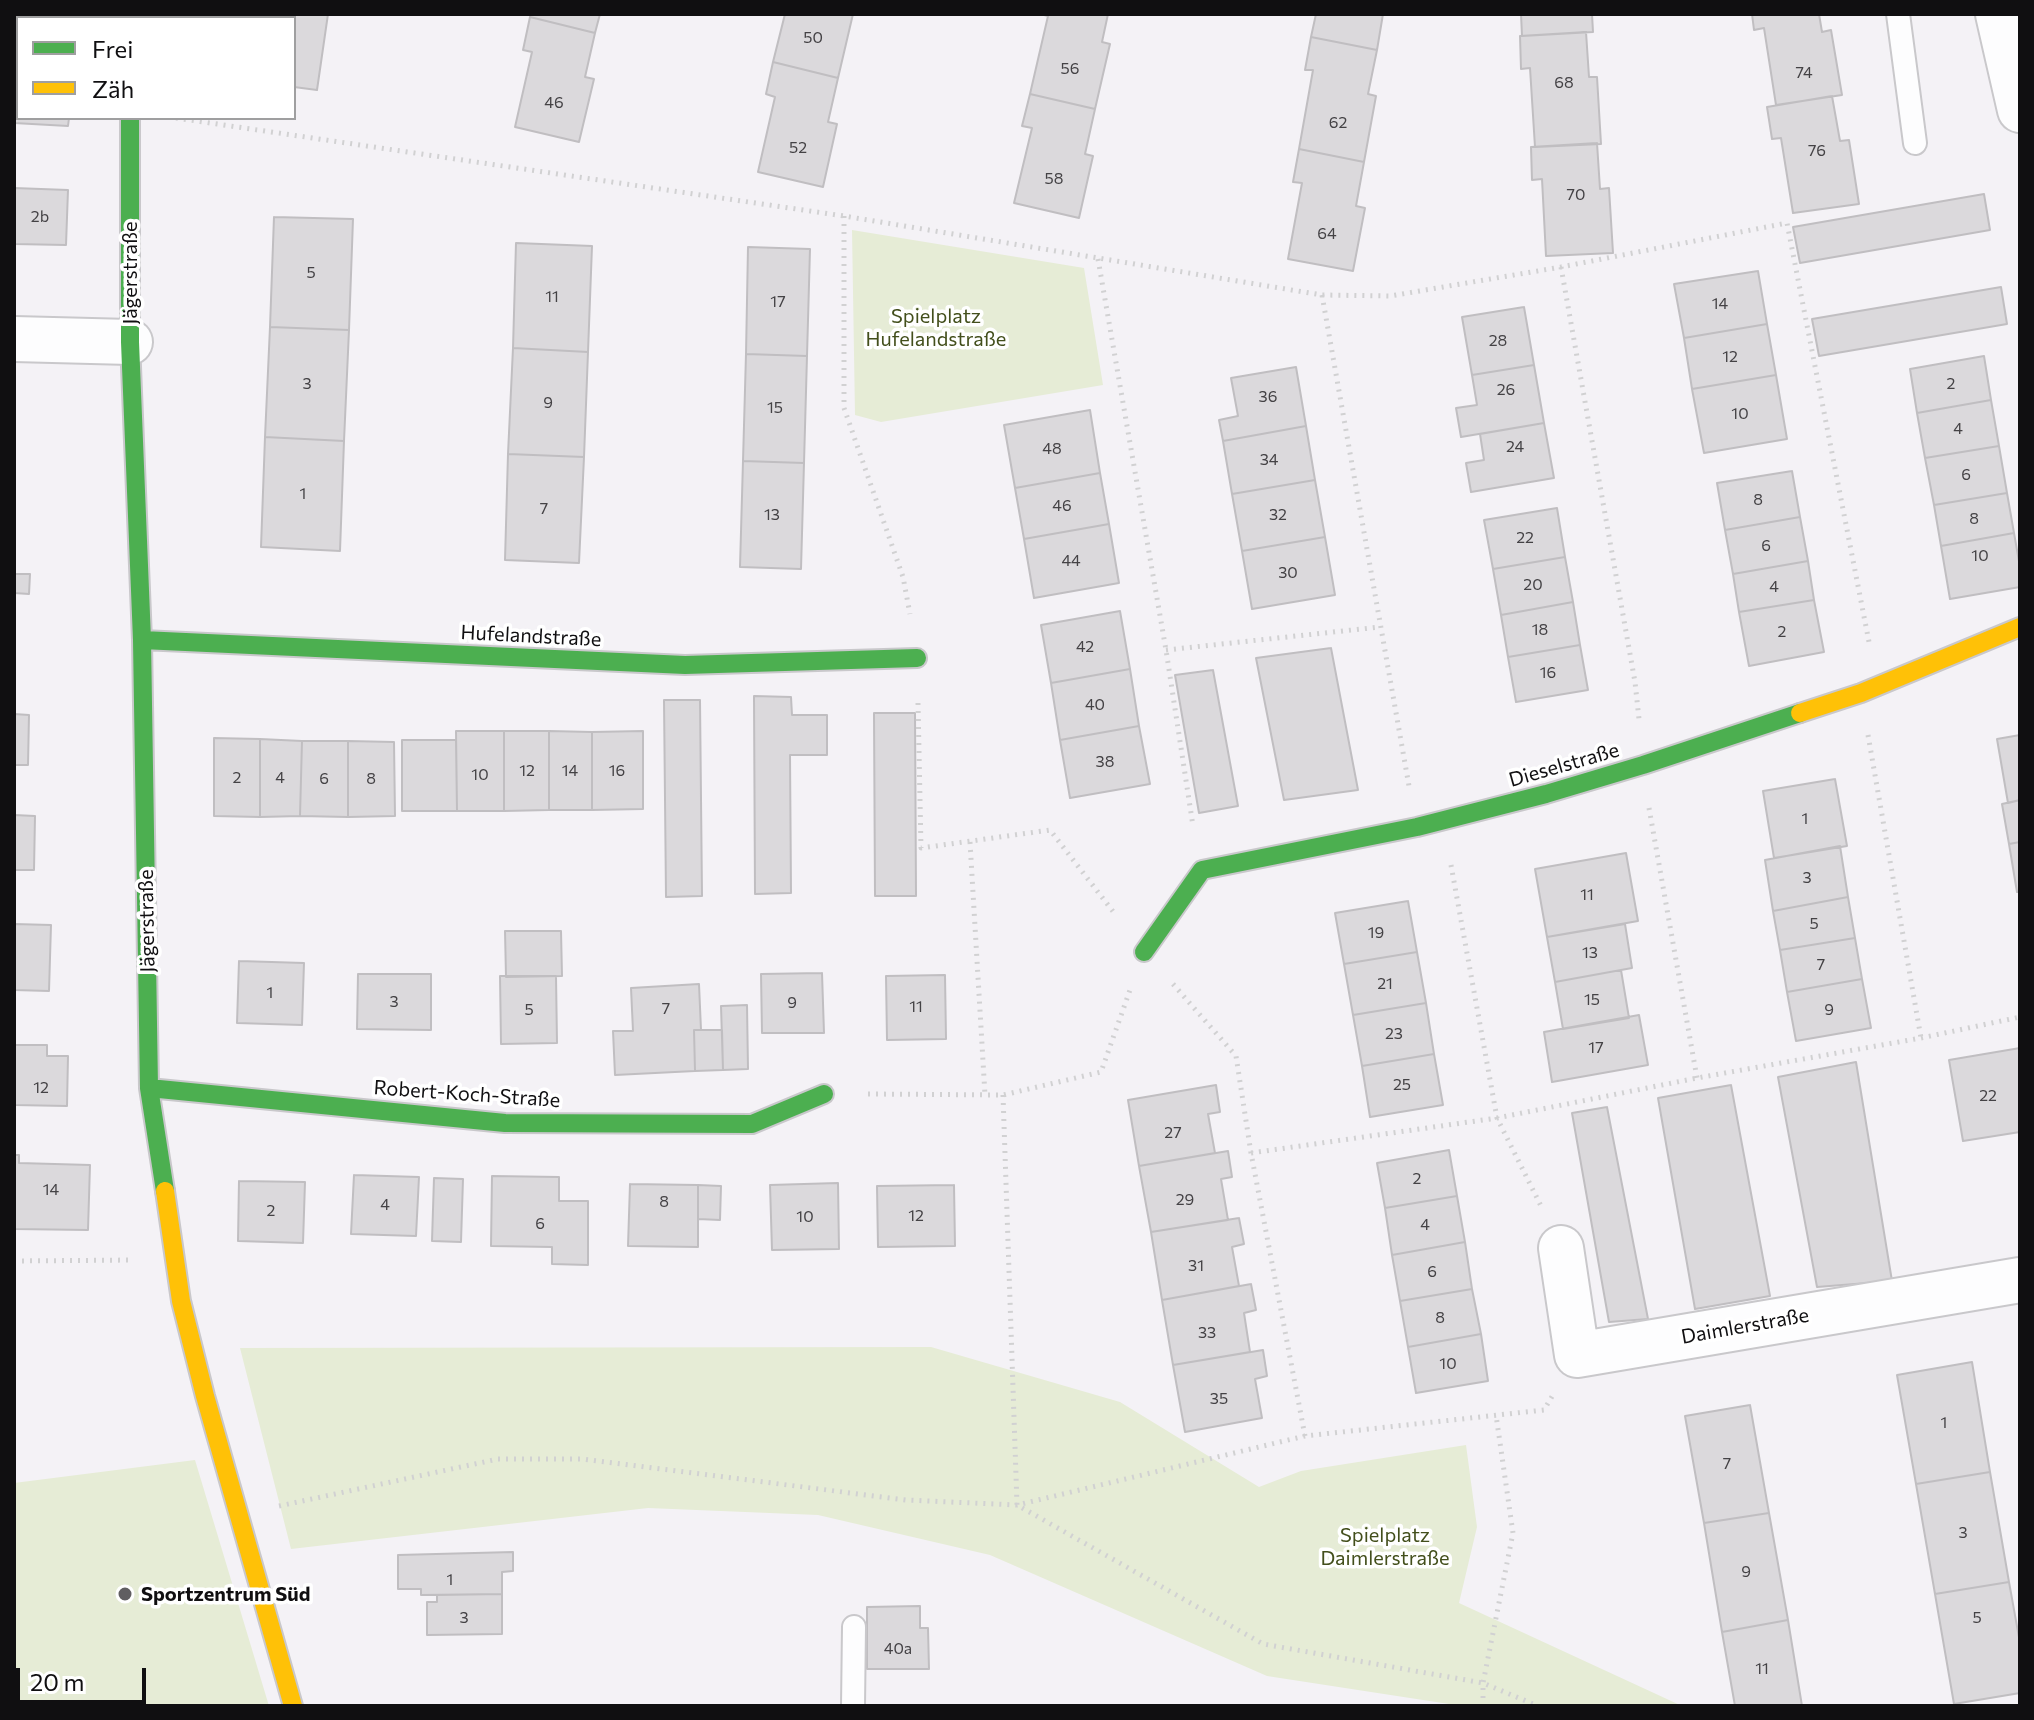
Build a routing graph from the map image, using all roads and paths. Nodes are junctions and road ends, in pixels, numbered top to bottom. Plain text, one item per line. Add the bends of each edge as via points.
1 (1898, 14) edge
2 (1998, 14) edge
3 (2020, 110) edge
4 (130, 120) edge
5 (190, 120) edge
6 (1915, 143) dead end
7 (1098, 259) junction
8 (1561, 267) junction
9 (1322, 295) junction
10 (14, 339) edge
11 (130, 342) junction
12 (1380, 627) junction
13 (2020, 627) edge
14 (142, 640) junction
15 (1166, 650) junction
16 (917, 658) dead end
17 (1869, 689) junction
18 (1643, 765) junction
19 (1443, 820) junction
20 (1417, 827) junction
21 (970, 842) dead end
22 (1202, 870) junction
23 (1144, 952) junction
24 (2020, 1017) edge
25 (1921, 1038) junction
26 (1697, 1078) junction
27 (149, 1088) junction
28 (824, 1094) joint
29 (985, 1095) junction
30 (1003, 1095) junction
31 (1497, 1118) junction
32 (1251, 1153) junction
33 (1561, 1248) joint
34 (175, 1259) junction
35 (14, 1261) edge
36 (2020, 1280) edge
37 (1577, 1355) junction
38 (1496, 1415) junction
39 (1305, 1436) junction
40 (1017, 1505) junction
41 (239, 1514) junction
42 (854, 1627) dead end
43 (1483, 1683) junction
44 (293, 1706) edge
45 (853, 1706) edge
46 (1483, 1706) edge
47 (1538, 1706) edge

1 - 6 lane
2 - 3 street
4 - 11 street, Jägerstraße
5 - 7 path via 844,216
7 - 9 path
7 - 15 path
8 - 9 path via 1390,296
8 - 17 path via 1787,223
8 - 18 path via 1635,682
9 - 12 path
10 - 11 street
11 - 14 street, Jägerstraße
12 - 15 path
12 - 20 path
13 - 17 street, Dieselstraße
14 - 16 street, Hufelandstraße via 685,665
14 - 27 street, Jägerstraße
15 - 22 path
17 - 18 street, Dieselstraße
17 - 25 path
18 - 19 street, Dieselstraße
18 - 26 path
19 - 20 street, Dieselstraße
19 - 31 path
20 - 22 street, Dieselstraße
21 - 29 path
22 - 23 street
23 - 30 path via 1101,1072
23 - 32 path via 1236,1056
24 - 25 path
25 - 26 path
26 - 31 path
27 - 28 street, Robert-Koch-Straße via 520,1123 752,1124
27 - 34 street, Jägerstraße
28 - 29 path
29 - 30 path
30 - 40 path
31 - 32 path
31 - 33 path
32 - 39 path
33 - 37 street
34 - 35 path
34 - 41 street, Jägerstraße via 181,1301
36 - 37 street, Daimlerstraße
37 - 38 path via 1544,1410
38 - 39 path
38 - 43 path via 1513,1533
39 - 40 path
40 - 41 path via 906,1500 582,1459 498,1459
40 - 43 path via 1263,1644
41 - 44 street, Jägerstraße
42 - 45 lane
43 - 46 path
43 - 47 path

